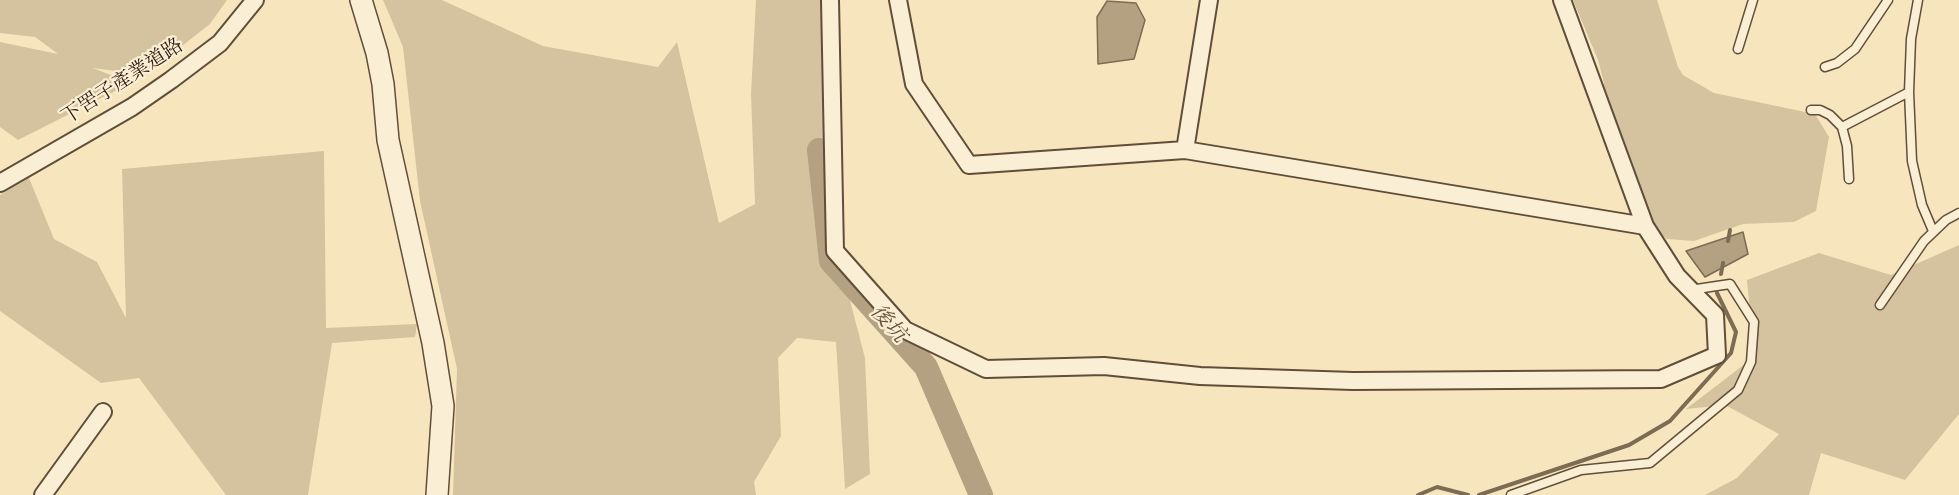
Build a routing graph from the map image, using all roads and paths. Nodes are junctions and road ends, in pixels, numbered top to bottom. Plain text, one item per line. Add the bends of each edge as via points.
1 (255, 0) edge
2 (361, 0) edge
3 (830, 0) edge
4 (898, 0) edge
5 (1209, 0) edge
6 (1562, 0) edge
7 (1753, 0) edge
8 (1888, 0) edge
9 (1918, 0) edge
10 (1738, 49) dead end
11 (1825, 67) dead end
12 (1909, 92) junction
13 (1811, 110) dead end
14 (1842, 127) junction
15 (1185, 150) junction
16 (1849, 179) dead end
17 (0, 183) edge
18 (1959, 213) edge
19 (1645, 226) junction
20 (1933, 231) junction
21 (1690, 290) junction
22 (1880, 305) dead end
23 (103, 412) dead end
24 (43, 495) edge
25 (437, 495) edge
26 (1510, 495) edge

1 - 17 street, 下罟子產業道路 via 220,43 171,80
2 - 25 street via 377,53 388,140 443,406
3 - 21 street via 835,250 905,330 986,369 1104,366 1200,376 1353,381 1661,379 1717,355 1716,315
4 - 15 street via 914,84 969,165
5 - 15 street
6 - 19 street
7 - 10 lane
8 - 11 lane via 1854,49
9 - 12 lane via 1911,39
12 - 14 lane
12 - 20 lane via 1912,161 1922,205
13 - 14 lane via 1830,115
14 - 16 lane
15 - 19 street
18 - 20 lane
19 - 21 street
20 - 22 lane
21 - 26 lane via 1730,284 1754,322 1751,362 1738,390 1650,463 1581,470
23 - 24 street

